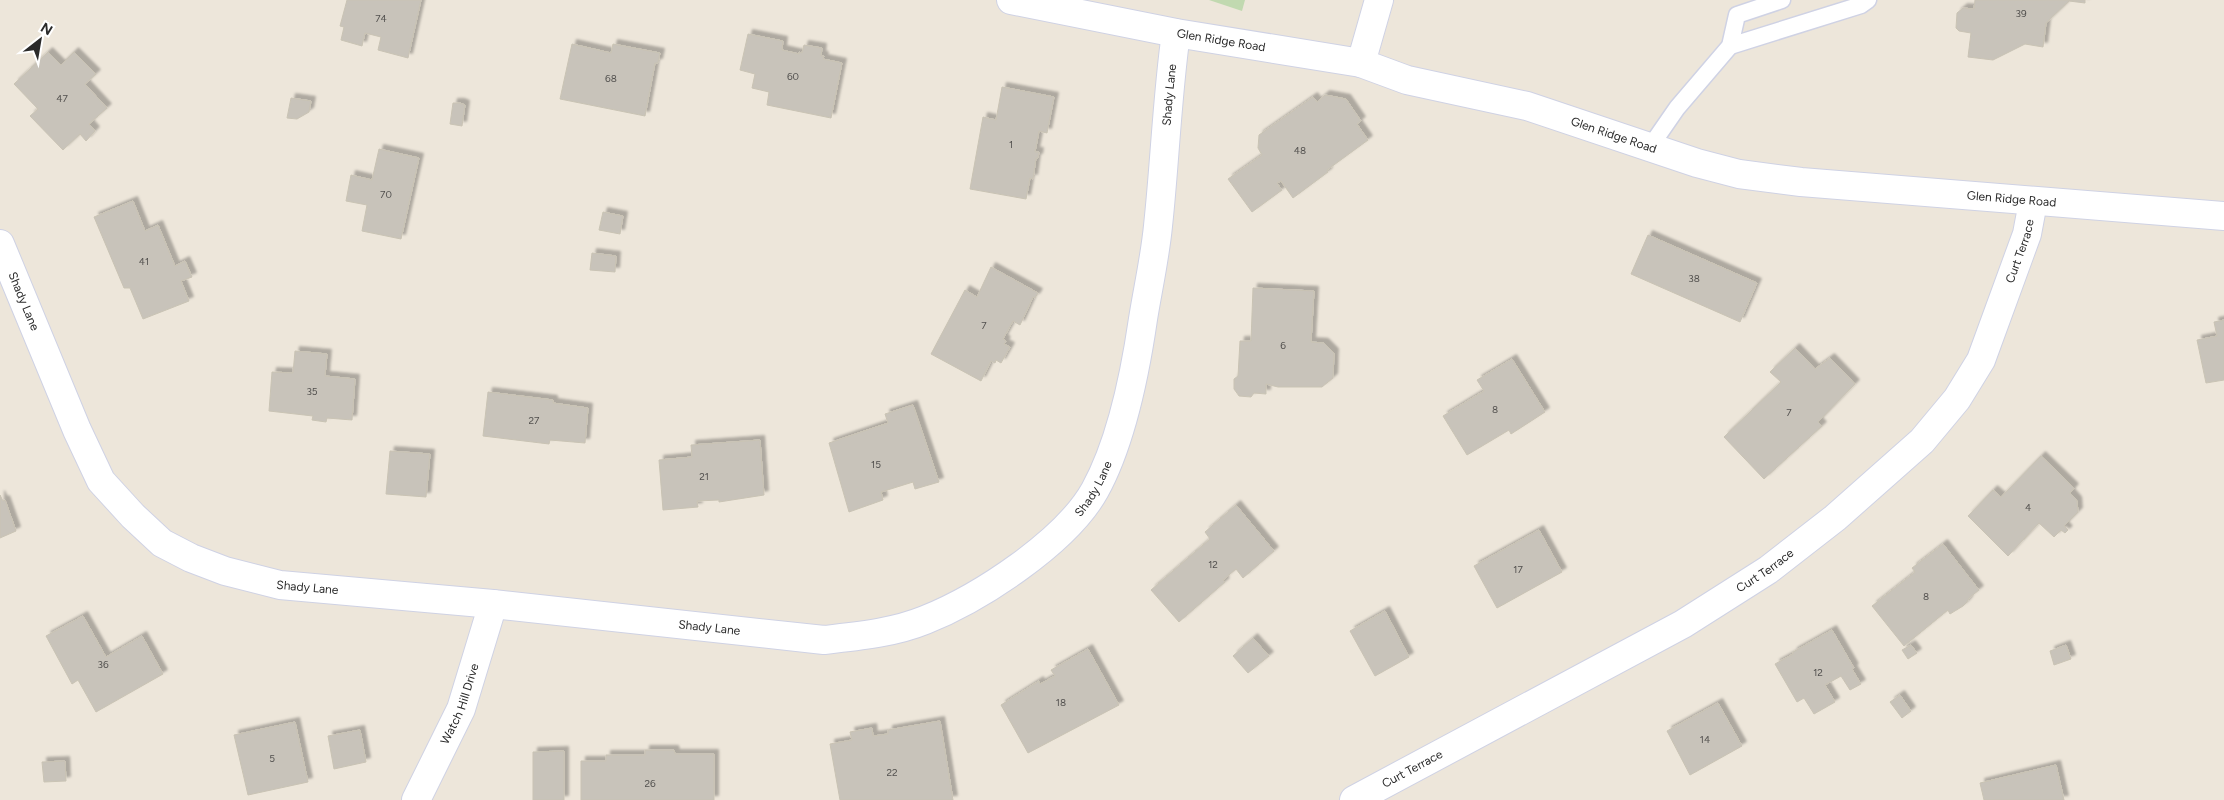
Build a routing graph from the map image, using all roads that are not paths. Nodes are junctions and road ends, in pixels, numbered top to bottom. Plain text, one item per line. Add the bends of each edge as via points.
1 (1011, 0) edge
2 (1379, 0) edge
3 (1782, 0) edge
4 (1868, 0) edge
5 (1176, 33) junction
6 (1730, 46) junction
7 (1361, 63) junction
8 (1650, 147) junction
9 (2033, 202) junction
10 (2224, 216) edge
11 (0, 244) edge
12 (493, 604) junction
13 (416, 800) edge
14 (1354, 800) edge

1 - 5 street, Glen Ridge Road
2 - 7 street
3 - 6 lane via 1737,15
4 - 6 lane via 1861,5
5 - 7 street, Glen Ridge Road
5 - 12 street, Shady Lane via 1158,226 1135,375 1114,444 1095,490 1060,535 1024,564 971,597 924,620 873,635 824,640
6 - 8 lane via 1677,108
7 - 8 street, Glen Ridge Road via 1407,80 1527,106
8 - 9 street, Glen Ridge Road via 1739,174
9 - 10 street, Glen Ridge Road
9 - 14 street, Curt Terrace via 2027,234 1982,360 1957,399 1922,441 1835,518 1768,570 1691,619
11 - 12 street, Shady Lane via 101,481 162,543 225,571 280,585
12 - 13 street, Watch Hill Drive via 461,709

